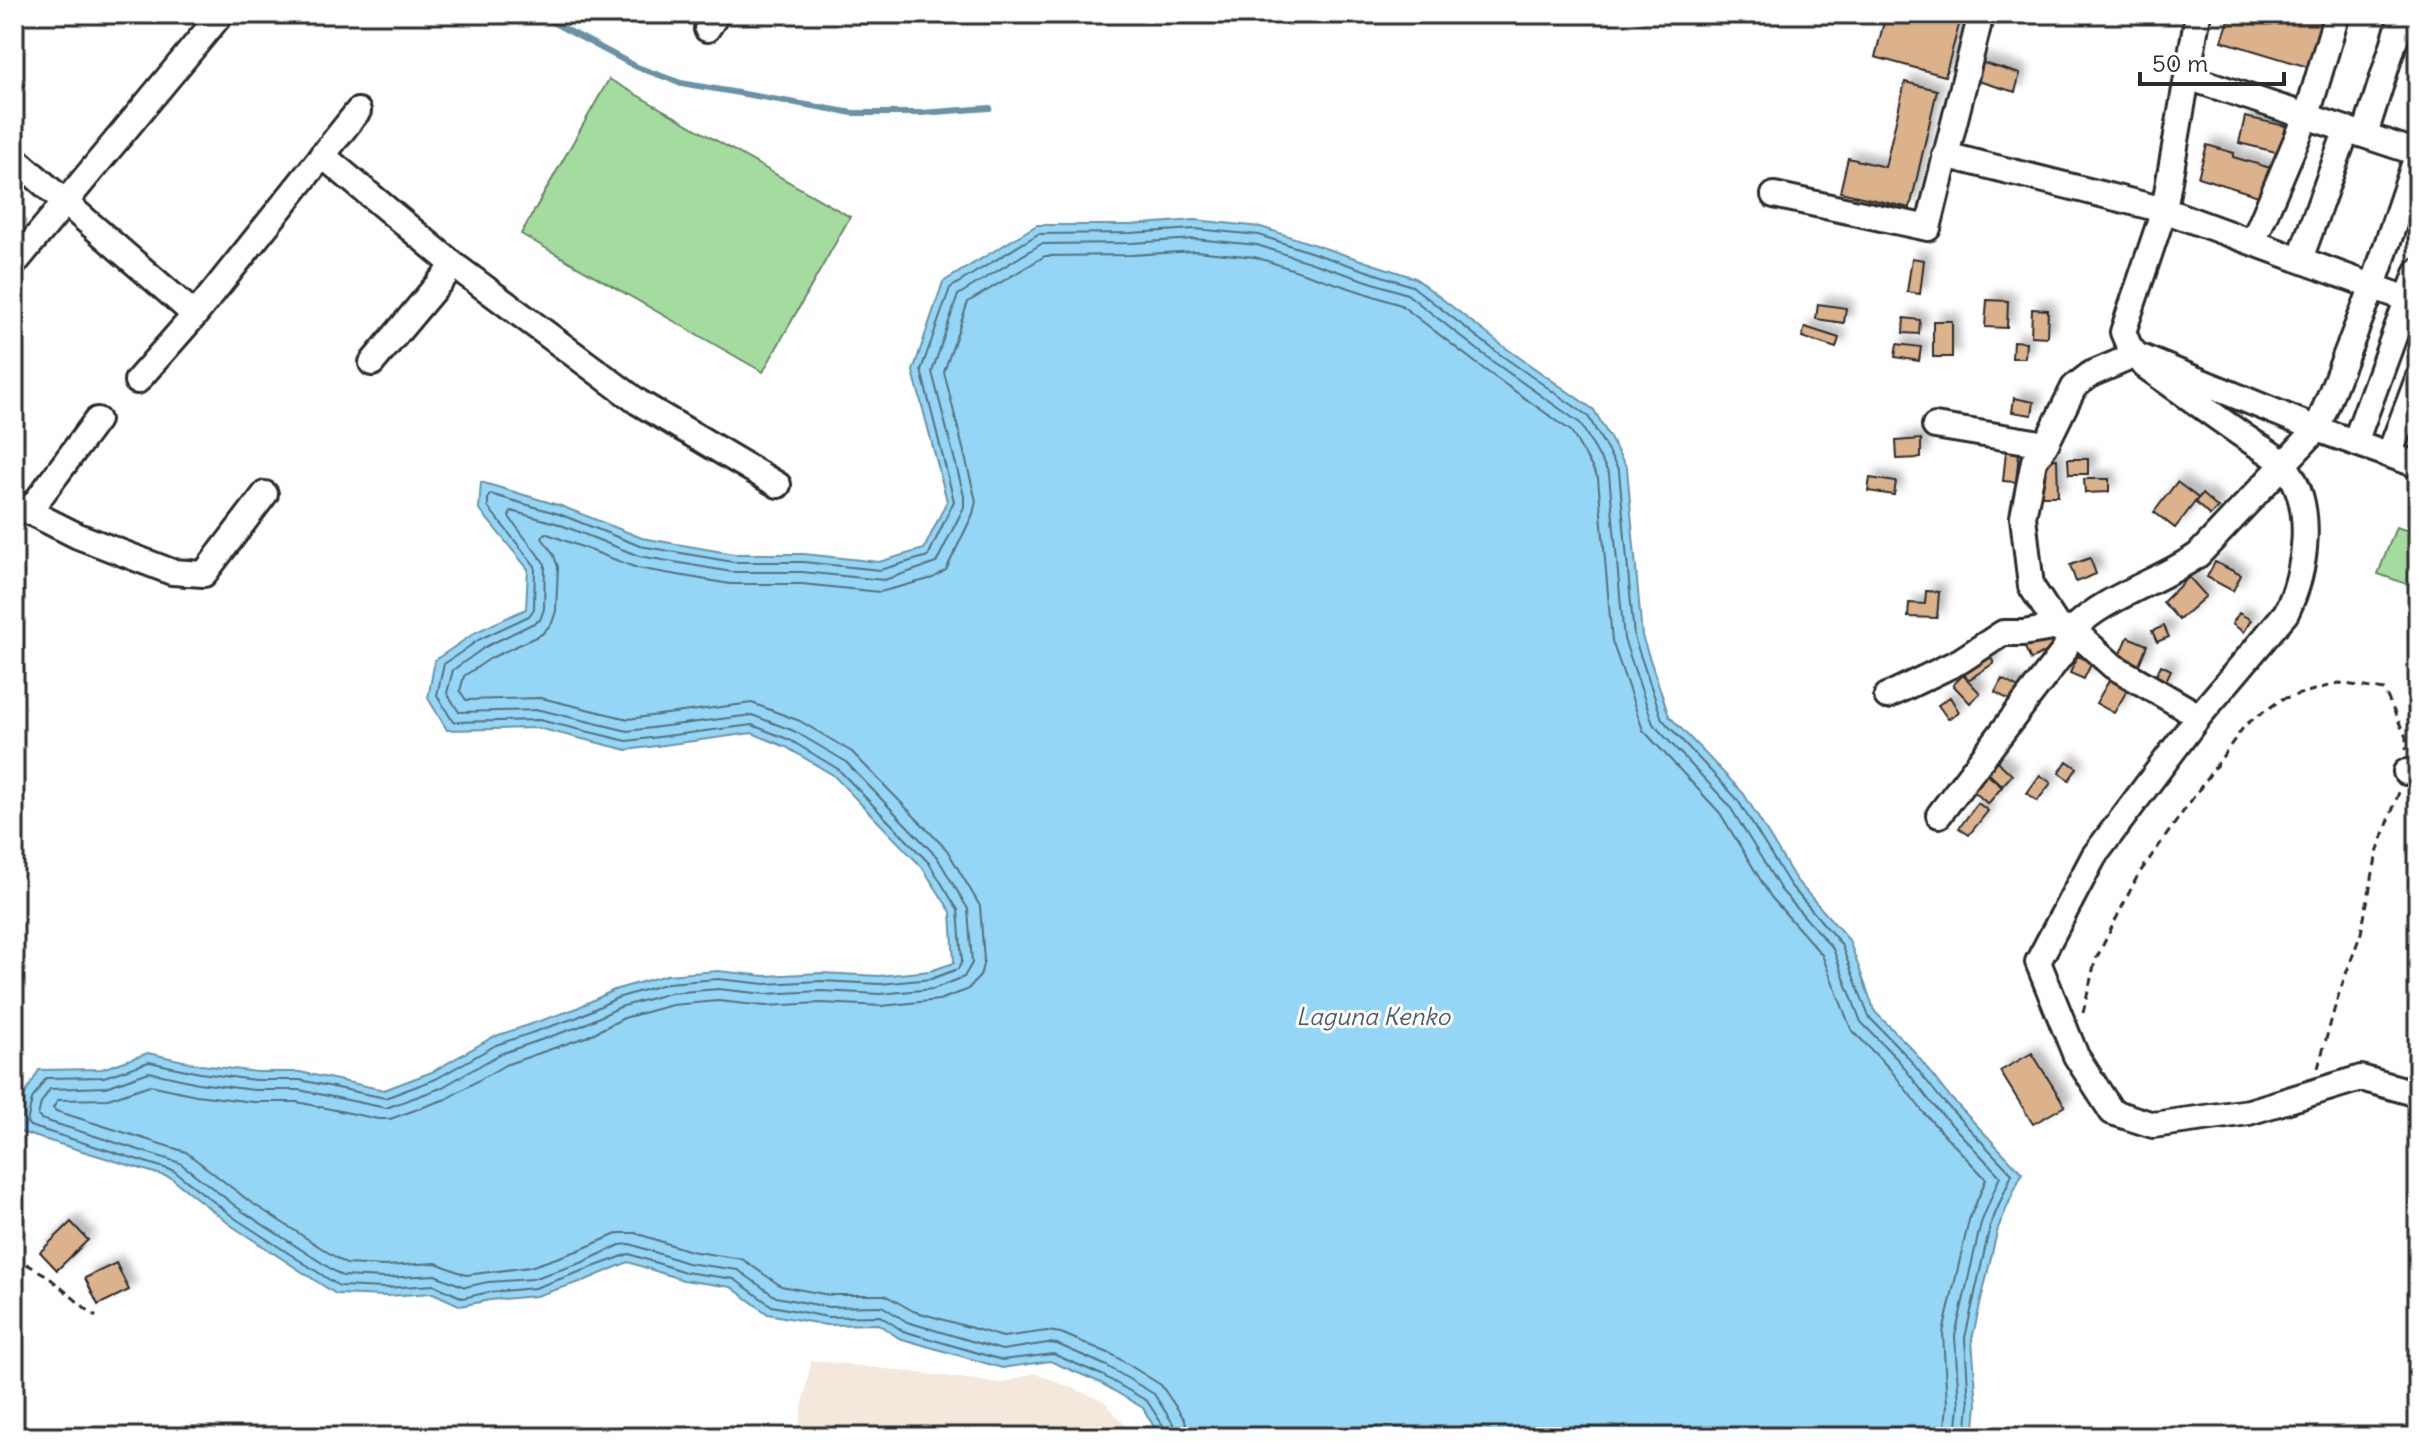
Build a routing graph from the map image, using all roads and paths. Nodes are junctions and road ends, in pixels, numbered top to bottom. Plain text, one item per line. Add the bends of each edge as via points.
1 (221, 14) edge
2 (1981, 14) edge
3 (2198, 14) edge
4 (2337, 14) edge
5 (2403, 14) edge
6 (2188, 77) junction
7 (358, 111) dead end
8 (2307, 115) junction
9 (2356, 132) junction
10 (2418, 153) edge
11 (322, 155) junction
12 (1945, 155) junction
13 (14, 158) edge
14 (1774, 195) dead end
15 (66, 202) junction
16 (2164, 210) junction
17 (2253, 242) junction
18 (2300, 259) junction
19 (14, 264) edge
20 (454, 265) junction
21 (2418, 271) edge
22 (2373, 286) junction
23 (2413, 302) edge
24 (195, 315) junction
25 (2136, 355) junction
26 (372, 363) dead end
27 (2418, 379) edge
28 (137, 381) dead end
29 (97, 420) dead end
30 (1935, 426) dead end
31 (2317, 429) junction
32 (2355, 442) junction
33 (2046, 444) junction
34 (2389, 455) junction
35 (2285, 465) junction
36 (2418, 465) edge
37 (778, 485) dead end
38 (265, 494) dead end
39 (22, 507) edge
40 (2066, 628) junction
41 (1887, 696) dead end
42 (2199, 716) junction
43 (2412, 773) edge
44 (1939, 815) dead end
45 (2083, 1012) dead end
46 (2311, 1091) junction
47 (2418, 1094) edge
48 (14, 1257) edge
49 (96, 1317) dead end

1 - 15 street
2 - 12 street
3 - 6 street
4 - 8 street
5 - 9 street
6 - 8 street
6 - 16 street
7 - 11 street
8 - 9 street
8 - 17 street
9 - 10 street
9 - 18 street
10 - 22 street
11 - 20 street
11 - 24 street
12 - 14 street via 1928,228
12 - 16 street
13 - 15 street
15 - 19 street
15 - 24 street
16 - 17 street
16 - 25 street via 2123,332
17 - 18 street
18 - 22 street
20 - 26 street
20 - 37 street via 638,402
21 - 23 street
22 - 23 street
22 - 31 street
23 - 32 street
24 - 28 street
25 - 31 street
25 - 33 street via 2074,387
25 - 35 street
27 - 34 street
29 - 39 street
30 - 33 street
31 - 32 street
31 - 35 street
32 - 34 street
33 - 40 street via 2034,461 2023,517 2031,586
34 - 36 street
35 - 40 street via 2198,555
35 - 42 street via 2300,496 2304,525 2296,593 2286,613
38 - 39 street via 204,574 172,572 51,525
40 - 41 street via 2003,633 1960,661
40 - 42 street via 2113,666
40 - 44 street via 2064,651
42 - 46 street via 2094,856 2038,962 2076,1056 2112,1112 2153,1125 2249,1112
43 - 45 path via 2406,737 2384,690 2339,683 2282,699 2245,725 2138,875 2095,961
43 - 46 path via 2377,853 2361,933
46 - 47 street via 2361,1078
48 - 49 path via 46,1275

